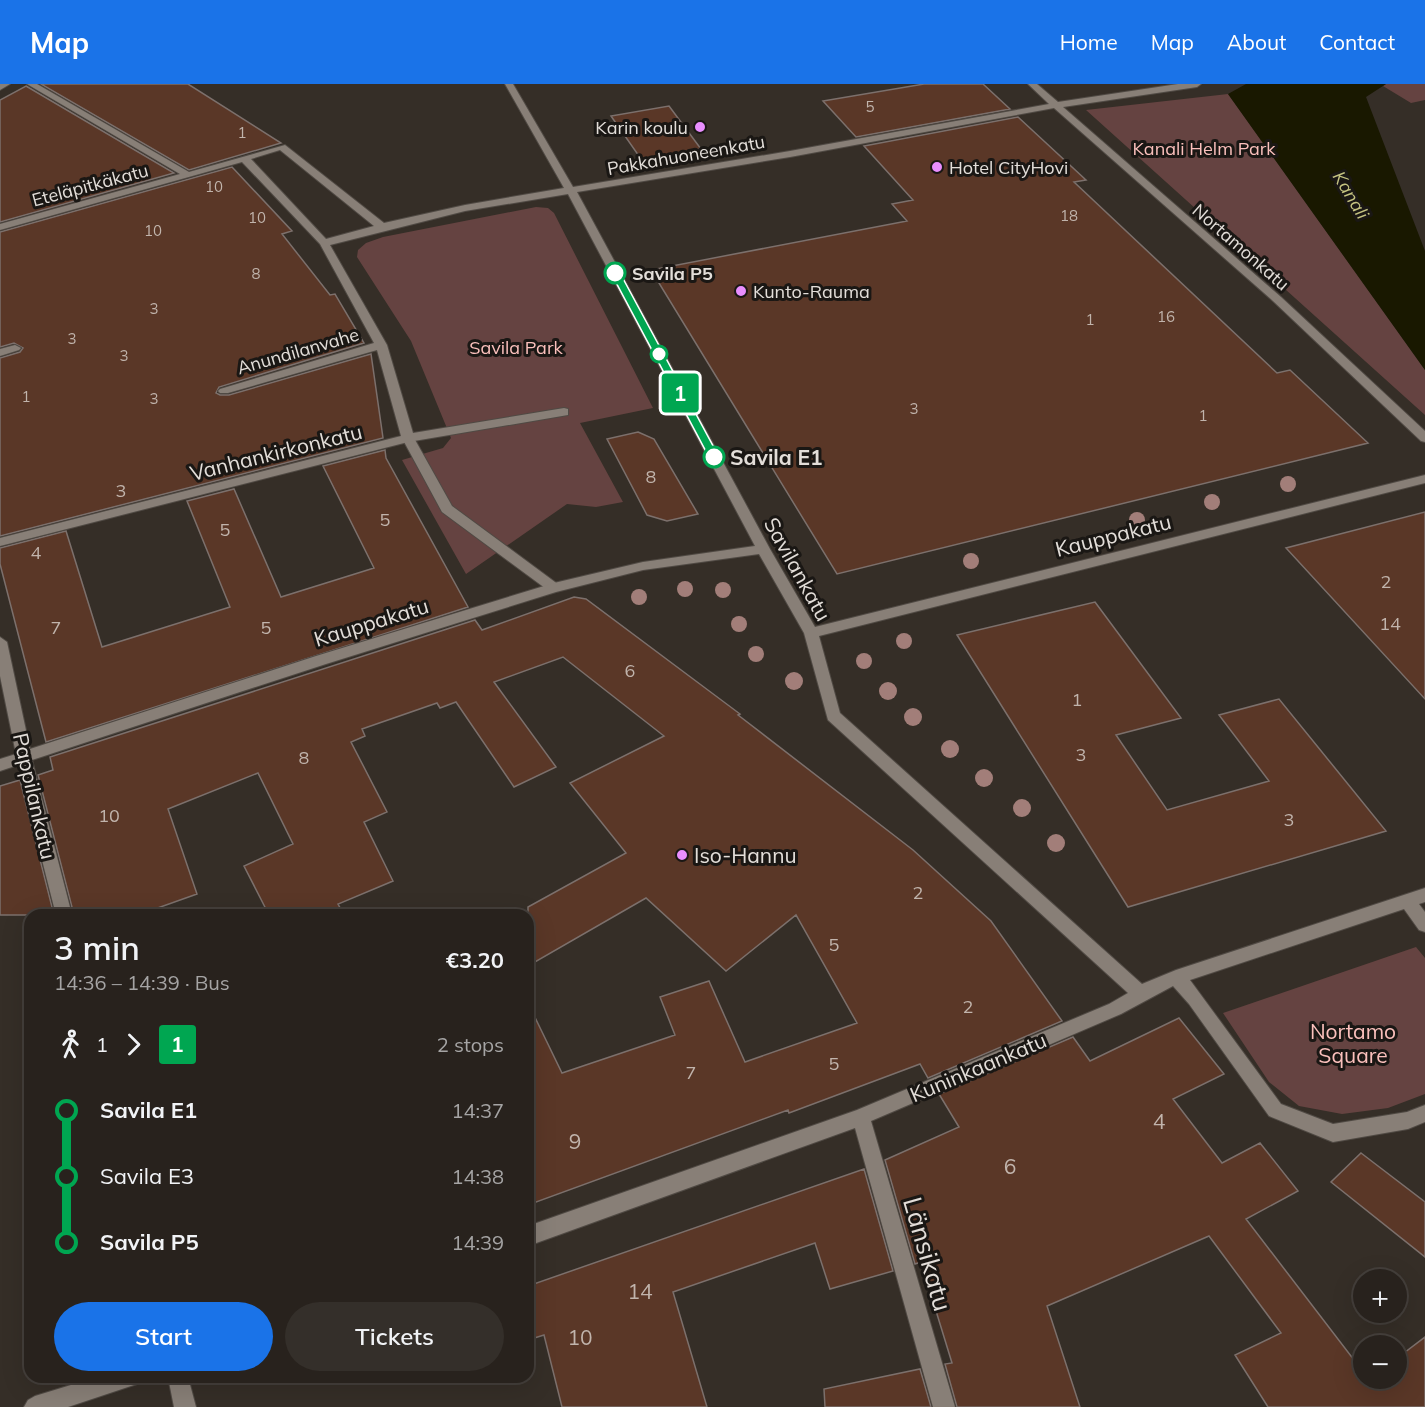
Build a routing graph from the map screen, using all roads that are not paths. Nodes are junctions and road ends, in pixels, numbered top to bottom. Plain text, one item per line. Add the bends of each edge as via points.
1 (6, 84) edge
2 (32, 84) edge
3 (509, 84) edge
4 (1032, 84) edge
5 (1197, 84) edge
6 (0, 87) edge
7 (1056, 106) junction
8 (244, 159) junction
9 (188, 175) junction
10 (569, 190) junction
11 (0, 226) edge
12 (382, 227) junction
13 (324, 243) junction
14 (381, 345) junction
15 (15, 348) dead end
16 (0, 353) edge
17 (224, 391) dead end
18 (564, 412) dead end
19 (408, 438) junction
20 (1425, 438) edge
21 (1425, 479) edge
22 (0, 542) edge
23 (763, 549) junction
24 (554, 588) junction
25 (811, 633) junction
26 (0, 642) edge
27 (24, 757) junction
28 (0, 765) edge
29 (1425, 895) edge
30 (1407, 901) junction
31 (62, 909) edge
32 (1425, 924) edge
33 (1176, 977) junction
34 (1142, 995) junction
35 (1425, 1113) edge
36 (861, 1117) junction
37 (534, 1234) edge
38 (111, 1383) edge
39 (179, 1383) edge
40 (35, 1407) edge
41 (185, 1407) edge
42 (944, 1407) edge

1 - 6 street
2 - 9 street
3 - 10 street, Savilankatu
4 - 7 street, Nortamonkatu
5 - 7 street, Pakkahuoneenkatu
7 - 10 street, Pakkahuoneenkatu
7 - 20 street, Nortamonkatu via 1277,300
8 - 9 street, Eteläpitkäkatu
8 - 12 street, Eteläpitkäkatu via 282,147
8 - 13 street
9 - 11 street, Eteläpitkäkatu
10 - 12 street, Pakkahuoneenkatu
10 - 23 street, Savilankatu
12 - 13 street, Pakkahuoneenkatu
13 - 14 street
14 - 17 street, Anundilanvahe
14 - 19 street
15 - 16 street
18 - 19 street, Vanhankirkonkatu
19 - 22 street, Vanhankirkonkatu
19 - 24 street via 447,509
21 - 25 street, Kauppakatu
23 - 24 street, Kauppakatu via 643,566
23 - 25 street, Savilankatu
24 - 27 street, Kauppakatu
25 - 34 street, Savilankatu via 833,716
26 - 27 street, Pappilankatu
27 - 28 street, Kauppakatu
27 - 31 street, Pappilankatu
29 - 30 street, Kuninkaankatu
30 - 32 street
30 - 33 street, Kuninkaankatu
33 - 34 street, Kuninkaankatu
33 - 35 street via 1275,1110 1333,1133 1408,1120
34 - 36 street, Kuninkaankatu
36 - 37 street, Kuninkaankatu
36 - 42 street, Länsikatu
38 - 40 street
39 - 41 street

